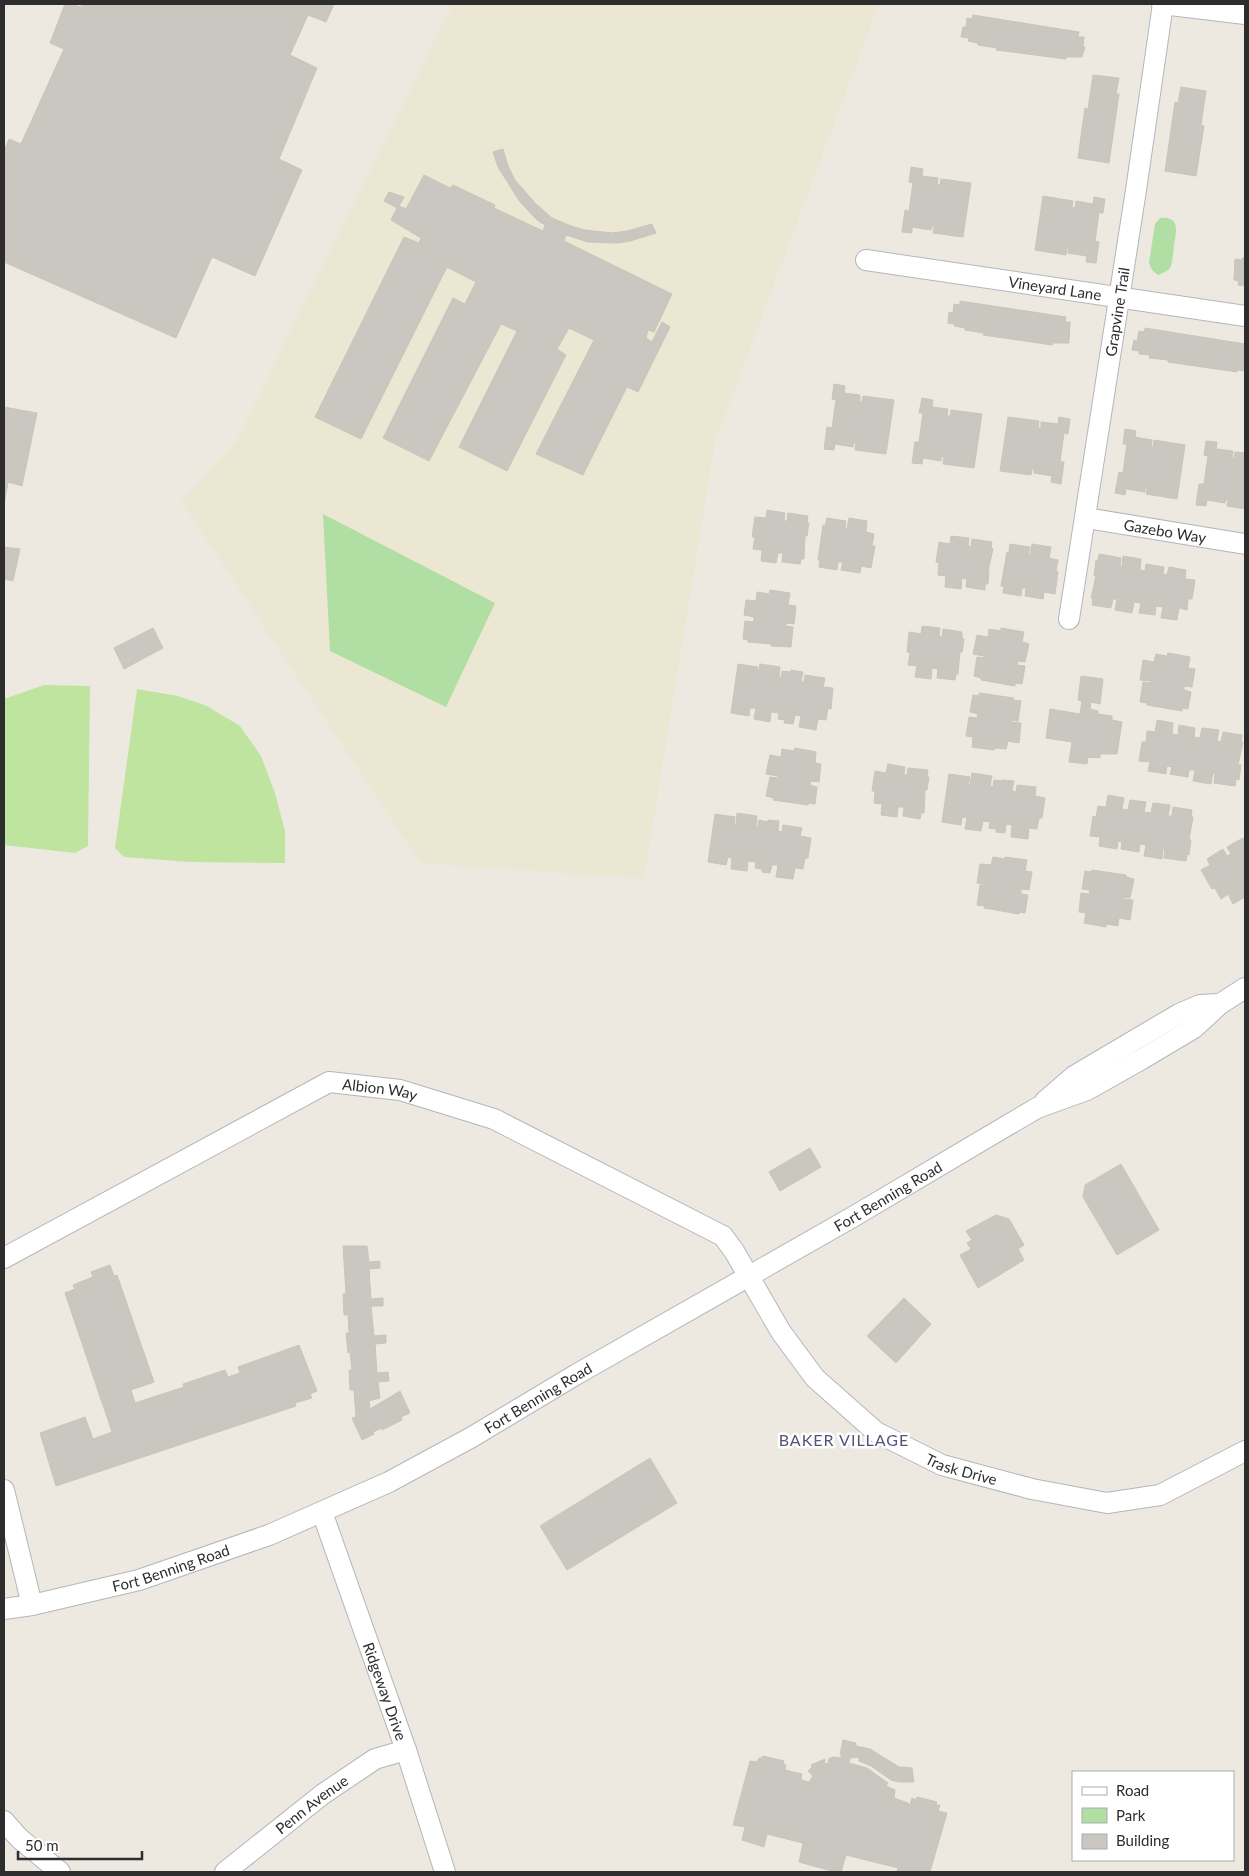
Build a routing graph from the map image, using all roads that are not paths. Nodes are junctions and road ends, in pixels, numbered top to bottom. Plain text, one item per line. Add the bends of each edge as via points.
1 (1162, 4) edge
2 (1245, 14) edge
3 (866, 260) dead end
4 (1119, 298) junction
5 (1245, 316) edge
6 (1086, 518) junction
7 (1245, 544) edge
8 (1069, 619) dead end
9 (1245, 988) edge
10 (4, 1258) edge
11 (748, 1276) junction
12 (1245, 1451) edge
13 (4, 1490) edge
14 (322, 1512) junction
15 (32, 1605) junction
16 (4, 1609) edge
17 (406, 1750) junction
18 (4, 1820) edge
19 (60, 1872) edge
20 (225, 1872) edge
21 (445, 1872) edge

1 - 2 street
1 - 4 street, Grapvine Trail
3 - 4 street, Vineyard Lane
4 - 5 street, Vineyard Lane
4 - 6 street, Grapvine Trail
6 - 7 street, Gazebo Way
6 - 8 street, Grapvine Trail
9 - 11 street, Fort Benning Road via 1220,1004 1200,1006 1179,1014 1074,1076 1037,1108
10 - 11 street, Albion Way via 329,1082 400,1090 494,1119 723,1236
11 - 12 street, Trask Drive via 781,1332 815,1378 876,1432 942,1465 1032,1489 1107,1503 1160,1495
11 - 14 street, Fort Benning Road via 472,1437 389,1482
13 - 15 street
14 - 15 street, Fort Benning Road via 244,1545 139,1580
14 - 17 street, Ridgeway Drive
15 - 16 street, Fort Benning Road
17 - 20 street, Penn Avenue via 375,1758 323,1794
17 - 21 street, Ridgeway Drive
18 - 19 street via 19,1838

